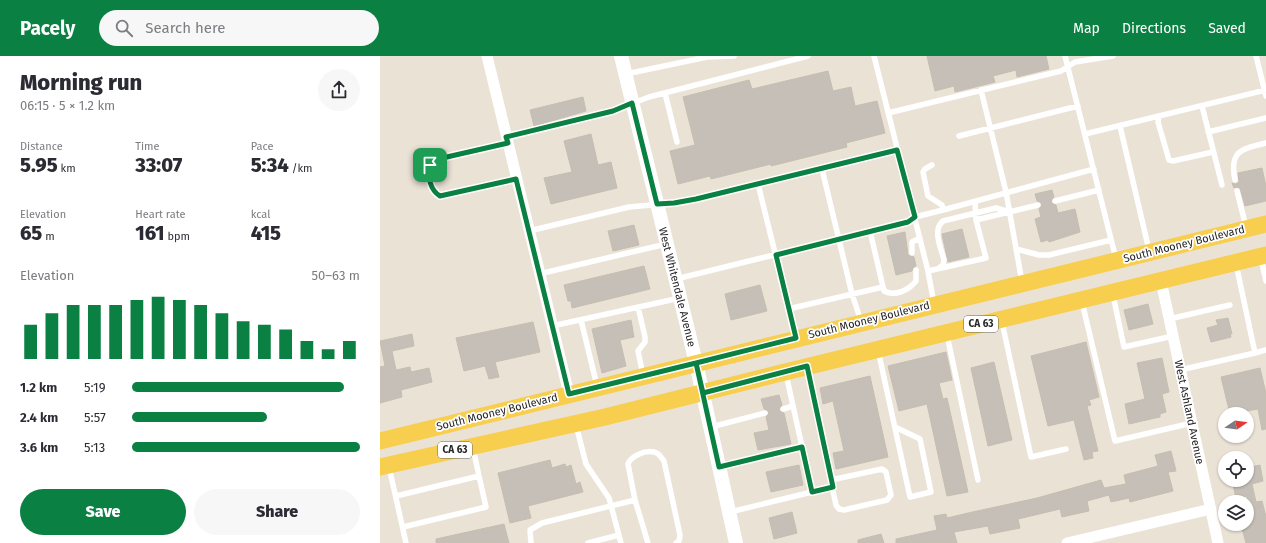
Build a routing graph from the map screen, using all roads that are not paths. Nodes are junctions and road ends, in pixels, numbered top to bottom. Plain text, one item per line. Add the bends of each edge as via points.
1 (487, 56) edge
2 (621, 56) edge
3 (708, 56) edge
4 (734, 56) edge
5 (808, 56) edge
6 (874, 56) edge
7 (1065, 56) edge
8 (1113, 56) edge
9 (1256, 56) edge
10 (1068, 67) junction
11 (625, 74) junction
12 (981, 90) junction
13 (1266, 92) edge
14 (665, 93) junction
15 (632, 103) junction
16 (1078, 106) junction
17 (1202, 106) junction
18 (888, 113) junction
19 (1159, 116) junction
20 (1266, 118) edge
21 (1120, 126) junction
22 (990, 128) junction
23 (1208, 132) junction
24 (1085, 134) junction
25 (959, 136) dead end
26 (507, 140) junction
27 (677, 142) dead end
28 (1266, 143) edge
29 (897, 150) junction
30 (1213, 152) junction
31 (932, 165) dead end
32 (822, 169) junction
33 (1094, 169) junction
34 (516, 179) junction
35 (1235, 180) dead end
36 (758, 184) junction
37 (1222, 185) dead end
38 (1099, 190) junction
39 (1237, 191) dead end
40 (1006, 192) junction
41 (1055, 201) dead end
42 (975, 203) junction
43 (657, 204) junction
44 (1038, 205) dead end
45 (943, 208) junction
46 (1010, 212) junction
47 (976, 216) junction
48 (915, 217) junction
49 (1266, 224) edge
50 (1246, 228) junction
51 (529, 231) junction
52 (870, 231) junction
53 (920, 238) junction
54 (839, 239) junction
55 (1111, 240) junction
56 (667, 244) junction
57 (1016, 249) junction
58 (912, 253) dead end
59 (1150, 253) junction
60 (776, 255) junction
61 (1263, 256) edge
62 (1116, 260) junction
63 (1236, 262) junction
64 (939, 268) junction
65 (916, 270) dead end
66 (928, 271) junction
67 (539, 274) junction
68 (675, 279) junction
69 (1161, 281) junction
70 (1266, 281) edge
71 (1022, 283) junction
72 (883, 287) junction
73 (1113, 292) junction
74 (852, 294) junction
75 (680, 298) junction
76 (1081, 300) junction
77 (934, 304) junction
78 (1230, 305) dead end
79 (638, 307) junction
80 (788, 309) junction
81 (1002, 319) junction
82 (1169, 319) junction
83 (581, 320) junction
84 (862, 322) junction
85 (552, 326) junction
86 (947, 332) junction
87 (1173, 336) junction
88 (796, 338) junction
89 (878, 349) junction
90 (1266, 350) edge
91 (1254, 353) junction
92 (696, 363) junction
93 (807, 366) junction
94 (1180, 370) junction
95 (785, 372) junction
96 (643, 377) junction
97 (598, 388) junction
98 (703, 393) junction
99 (569, 394) junction
100 (792, 406) junction
101 (783, 409) dead end
102 (765, 413) dead end
103 (1192, 423) junction
104 (576, 424) junction
105 (710, 427) junction
106 (895, 427) junction
107 (380, 441) edge
108 (472, 446) junction
109 (802, 447) junction
110 (1066, 449) dead end
111 (384, 466) edge
112 (719, 467) junction
113 (479, 476) junction
114 (831, 480) junction
115 (978, 480) dead end
116 (833, 487) junction
117 (812, 492) junction
118 (396, 496) junction
119 (635, 500) junction
120 (612, 506) junction
121 (1210, 509) junction
122 (729, 512) junction
123 (403, 527) junction
124 (619, 535) junction
125 (1078, 542) edge
126 (406, 543) edge
127 (530, 543) edge
128 (588, 543) edge
129 (621, 543) edge
130 (648, 543) edge
131 (676, 543) edge
132 (736, 543) edge
133 (1067, 543) edge
134 (1218, 543) edge

1 - 26 street
2 - 11 street, West Whitendale Avenue
3 - 4 lane
3 - 11 lane
5 - 14 lane
6 - 18 lane
7 - 10 lane
8 - 10 lane via 1075,62
9 - 13 lane
10 - 12 lane via 1061,71
10 - 16 lane
11 - 15 street, West Whitendale Avenue
12 - 18 lane
12 - 22 lane
13 - 17 lane
14 - 15 lane
14 - 27 lane
15 - 26 lane via 613,111
15 - 43 street, West Whitendale Avenue
16 - 22 lane
16 - 24 lane
17 - 19 lane
17 - 23 lane
18 - 29 lane
19 - 21 lane
19 - 30 lane via 1158,122 1168,160 1174,161
20 - 23 lane
21 - 24 lane
21 - 59 lane
22 - 25 lane
22 - 40 lane
23 - 30 lane
24 - 33 lane
26 - 34 street
26 - 34 lane via 433,161 428,169 430,182 440,196
28 - 35 lane via 1244,148 1238,153 1232,167
29 - 32 lane
29 - 48 lane
30 - 37 lane via 1216,155
31 - 45 lane via 923,172 928,196
32 - 36 lane
32 - 54 lane
33 - 38 lane
33 - 40 lane
34 - 51 street
36 - 43 lane via 674,203
36 - 60 lane
38 - 41 lane
38 - 55 lane
39 - 50 lane
40 - 42 lane
40 - 46 lane
42 - 45 lane
42 - 47 lane
43 - 51 lane via 630,206
43 - 56 street, West Whitendale Avenue
44 - 46 lane
45 - 48 lane
46 - 47 lane via 996,208
46 - 57 lane
47 - 64 lane via 943,221 938,225 944,260
47 - 64 lane via 986,258
48 - 52 lane via 908,222
48 - 53 lane
49 - 50 main road, South Mooney Boulevard / CA 63
50 - 59 main road, South Mooney Boulevard / CA 63
51 - 67 street
52 - 54 lane
52 - 72 lane
53 - 58 lane via 912,242
53 - 66 lane
54 - 60 lane
54 - 74 lane
55 - 57 lane via 1049,255
55 - 62 lane
56 - 67 lane
56 - 68 street, West Whitendale Avenue
57 - 71 lane
59 - 62 main road, South Mooney Boulevard / CA 63
60 - 68 lane
60 - 80 lane
61 - 63 main road, CA 63
61 - 70 lane
62 - 71 main road, South Mooney Boulevard / CA 63
63 - 69 main road, CA 63
63 - 91 lane
64 - 66 lane
65 - 72 lane via 916,281 907,289 892,294 884,291
66 - 77 lane
67 - 85 street
68 - 75 street, West Whitendale Avenue
69 - 73 main road, CA 63
69 - 82 street, West Ashland Avenue
71 - 77 main road, South Mooney Boulevard / CA 63
72 - 74 lane
73 - 76 main road, CA 63
73 - 87 lane via 1124,347
74 - 80 lane
74 - 84 lane
75 - 79 lane
75 - 92 street, West Whitendale Avenue
76 - 81 main road, CA 63
76 - 103 lane via 1115,441
77 - 84 main road, South Mooney Boulevard / CA 63
78 - 82 lane
79 - 83 lane
79 - 96 lane via 645,337 645,342 638,351
80 - 88 lane
81 - 86 main road, CA 63
81 - 110 lane via 1031,458
82 - 87 street, West Ashland Avenue
83 - 85 lane
83 - 97 lane
84 - 88 main road, South Mooney Boulevard / CA 63
85 - 99 street
86 - 89 main road, CA 63
86 - 115 lane
87 - 94 street, West Ashland Avenue
88 - 92 main road, South Mooney Boulevard / CA 63
89 - 93 main road, CA 63
89 - 106 lane
90 - 91 lane
91 - 94 lane
92 - 96 main road, South Mooney Boulevard / CA 63
92 - 98 street, West Whitendale Avenue
93 - 95 main road, CA 63
93 - 114 lane
94 - 103 street, West Ashland Avenue
95 - 98 main road, CA 63
95 - 100 lane
96 - 97 main road, South Mooney Boulevard / CA 63
97 - 99 main road, South Mooney Boulevard / CA 63
98 - 104 main road, CA 63
98 - 105 street, West Whitendale Avenue
99 - 107 main road, South Mooney Boulevard / CA 63
100 - 101 lane
100 - 109 lane
102 - 105 lane
103 - 121 street, West Ashland Avenue
104 - 108 main road, CA 63
104 - 120 lane via 586,464
105 - 112 street, West Whitendale Avenue
106 - 106 lane via 910,496 931,492 920,439
108 - 111 main road, CA 63
108 - 113 lane
109 - 112 lane
109 - 117 lane
111 - 118 lane
112 - 122 street, West Whitendale Avenue
113 - 118 lane
113 - 123 lane via 486,507
114 - 116 lane
114 - 116 lane via 882,469 886,472 891,495 887,500 842,510 836,506
116 - 117 lane
117 - 122 lane
118 - 123 lane
119 - 120 lane
119 - 130 lane
119 - 131 lane via 628,464 635,456 654,452 664,461 680,535
120 - 124 lane
120 - 127 lane via 535,526 530,530
121 - 125 street
121 - 134 street, West Ashland Avenue
122 - 132 street, West Whitendale Avenue
123 - 126 lane
124 - 128 lane
124 - 129 lane
125 - 133 street

